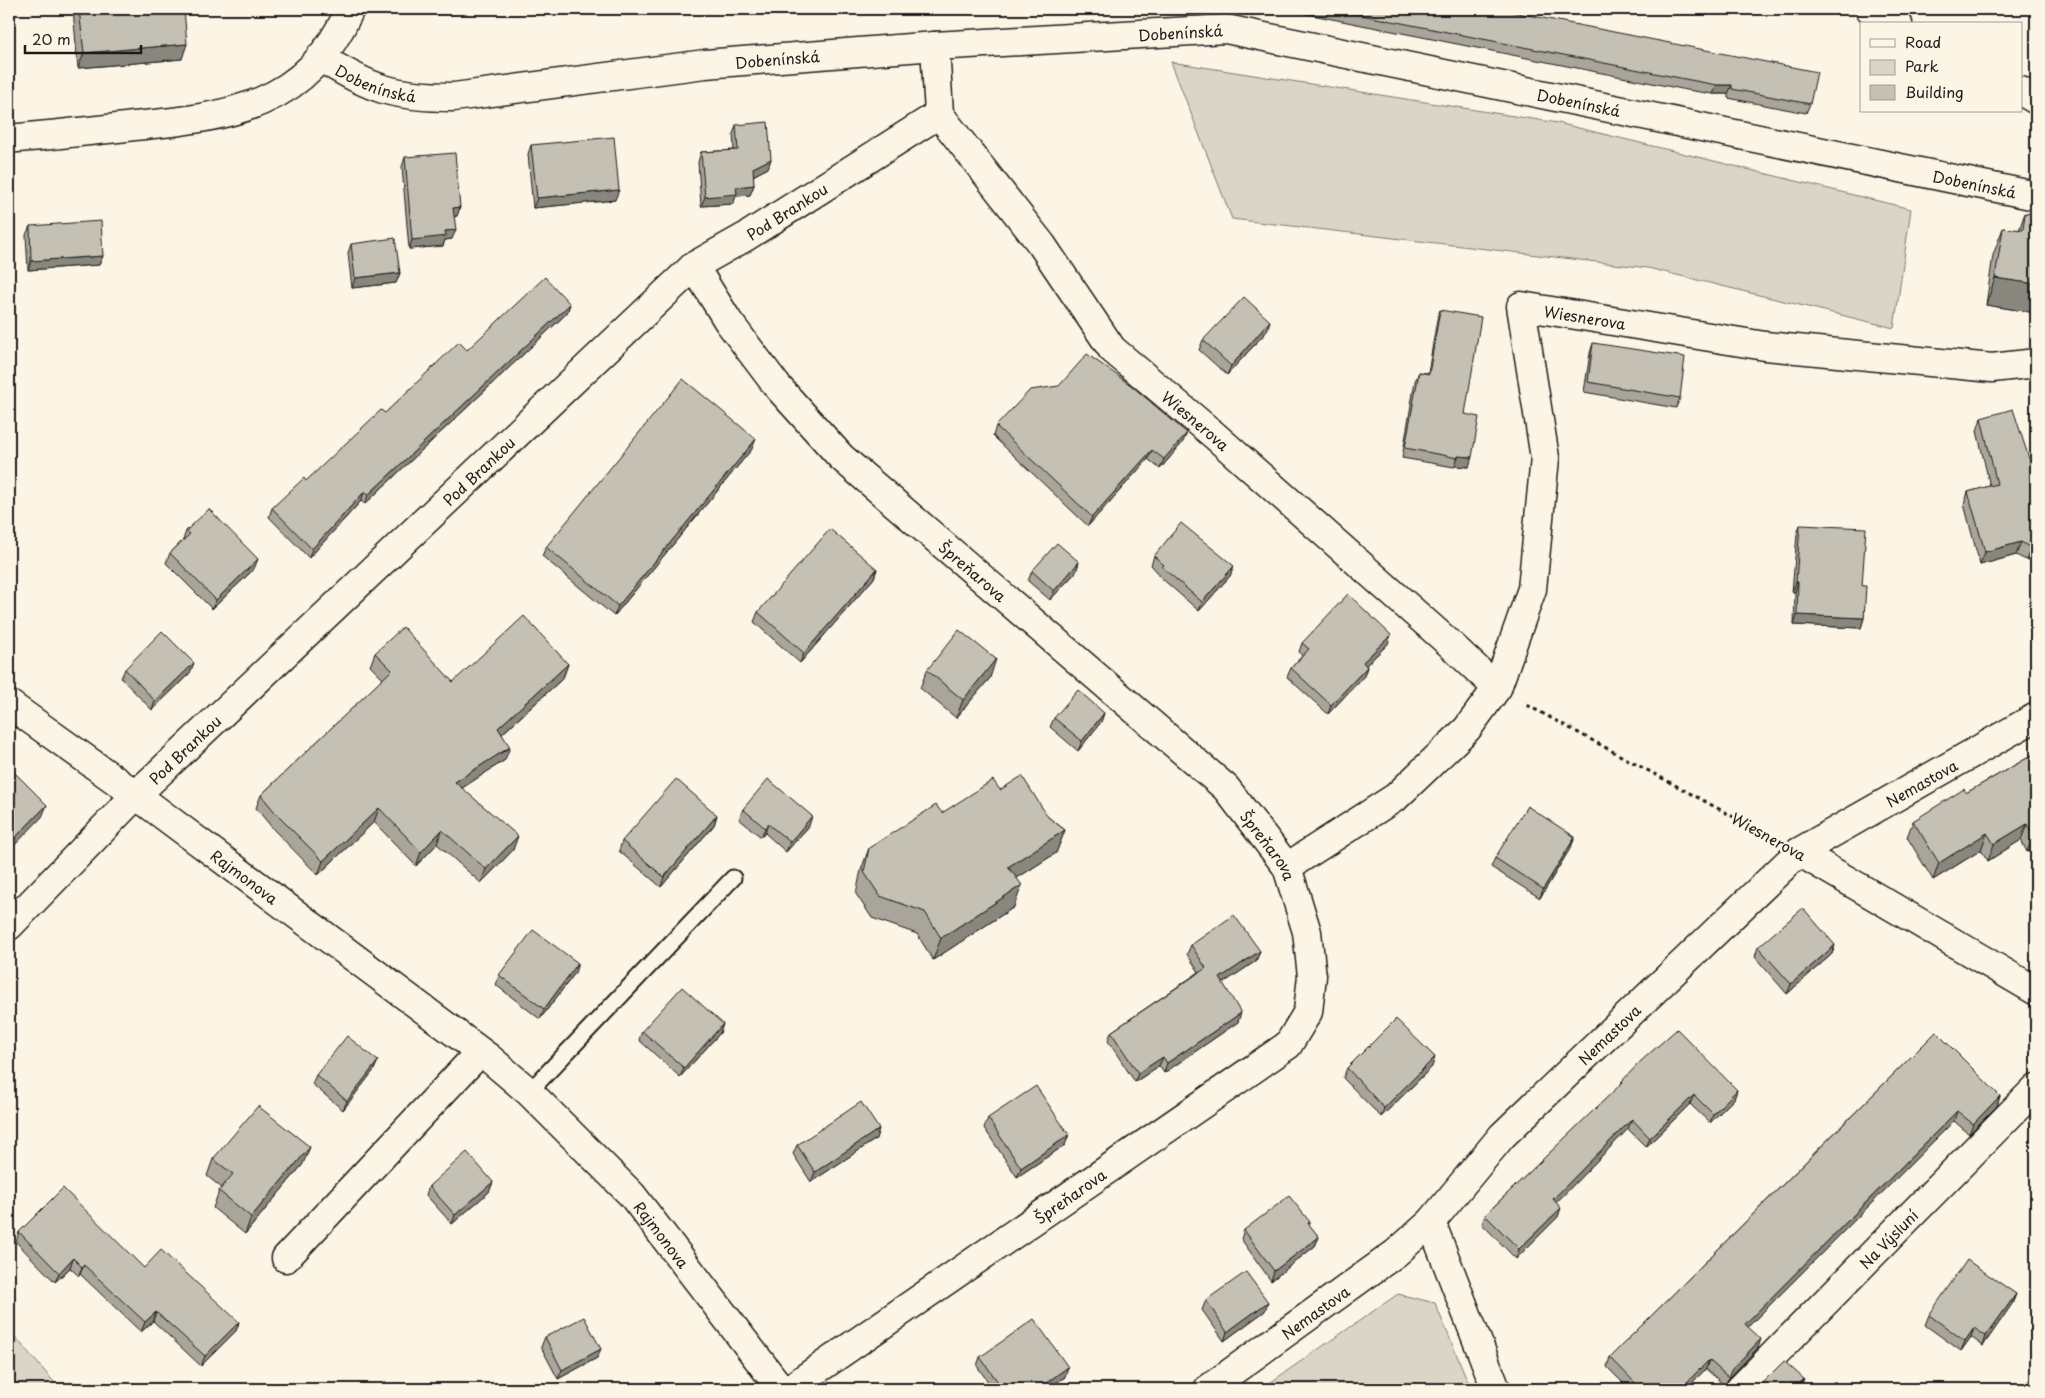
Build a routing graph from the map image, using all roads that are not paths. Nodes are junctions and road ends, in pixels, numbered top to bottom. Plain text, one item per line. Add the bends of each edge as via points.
1 (350, 9) edge
2 (1870, 9) edge
3 (1894, 22) edge
4 (934, 46) junction
5 (320, 57) junction
6 (2022, 92) edge
7 (2036, 100) edge
8 (940, 114) junction
9 (9, 139) edge
10 (2036, 196) edge
11 (694, 266) junction
12 (2036, 363) edge
13 (1497, 688) junction
14 (9, 704) edge
15 (2036, 717) edge
16 (136, 795) junction
17 (1799, 852) junction
18 (1287, 867) junction
19 (733, 878) dead end
20 (9, 926) edge
21 (2036, 991) edge
22 (480, 1052) junction
23 (2036, 1088) edge
24 (529, 1092) junction
25 (1432, 1222) junction
26 (286, 1258) dead end
27 (782, 1389) edge
28 (789, 1389) edge
29 (1208, 1389) edge
30 (1496, 1389) edge
31 (1740, 1389) edge

1 - 5 street, Dobenínská
2 - 3 street
4 - 5 street, Dobenínská via 705,64 454,98 427,98 385,91 364,83
4 - 8 street
4 - 10 street, Dobenínská via 1226,29
5 - 9 street, Dobenínská via 286,88 245,108 184,122
6 - 7 street
8 - 11 street, Pod Brankou
8 - 13 street, Wiesnerova via 1042,245 1112,349 1251,468
11 - 16 street, Pod Brankou
11 - 18 street, Špreňarova via 728,321 777,386 841,457 1226,788
12 - 13 street, Wiesnerova via 1992,368 1765,346 1521,306 1545,458 1532,589
13 - 18 street via 1467,729 1396,797
14 - 16 street, Rajmonova
15 - 17 street, Nemastova
16 - 20 street, Pod Brankou
16 - 22 street, Rajmonova
17 - 21 street, Wiesnerova
17 - 25 street, Nemastova via 1502,1136
18 - 28 street, Špreňarova via 1307,932 1312,976 1308,1012 1288,1046
19 - 24 lane
22 - 24 street, Rajmonova
22 - 26 street
23 - 31 street, Na Výsluní
24 - 27 street, Rajmonova via 632,1194
25 - 29 street, Nemastova via 1396,1253
25 - 30 street

